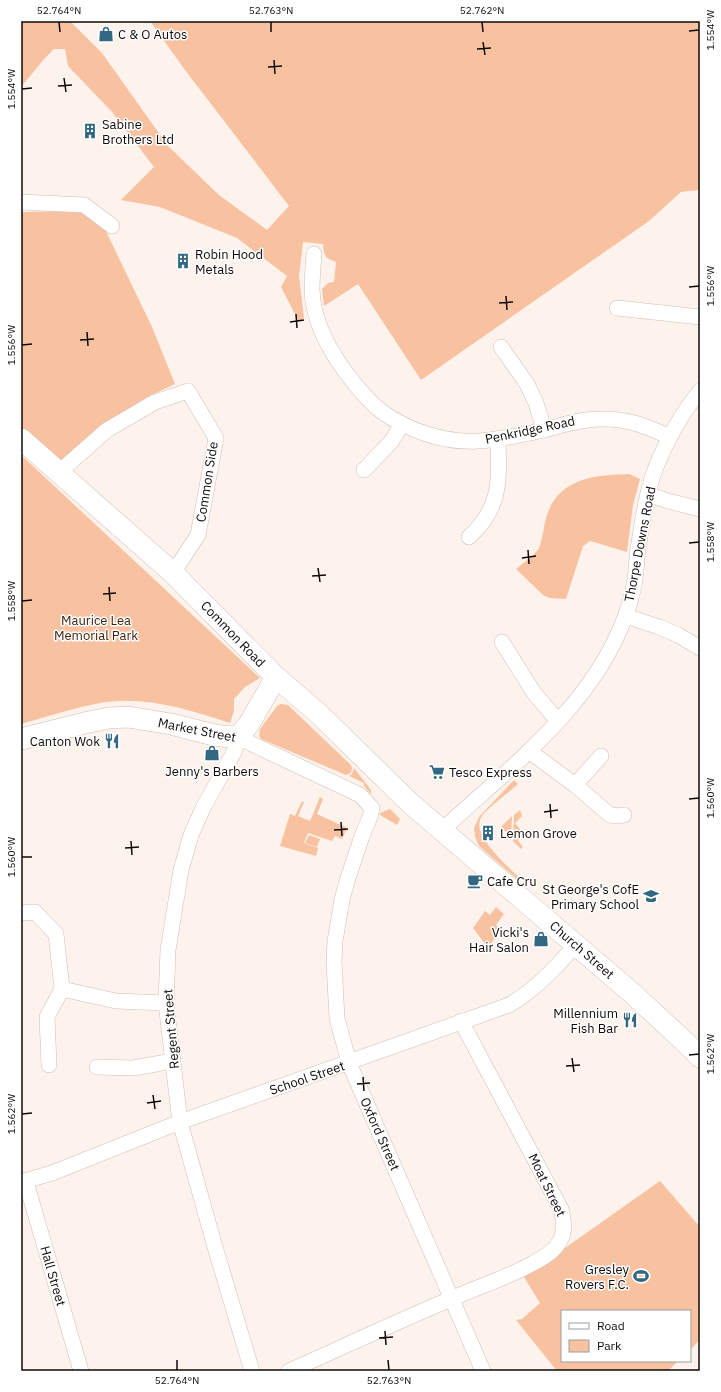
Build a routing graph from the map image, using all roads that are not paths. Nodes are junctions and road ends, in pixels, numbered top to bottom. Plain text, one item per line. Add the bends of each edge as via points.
1 (21, 202) edge
2 (112, 226) dead end
3 (314, 254) dead end
4 (616, 308) dead end
5 (700, 317) edge
6 (501, 347) dead end
7 (700, 391) edge
8 (402, 424) junction
9 (544, 430) junction
10 (670, 437) junction
11 (21, 439) edge
12 (498, 439) junction
13 (364, 470) dead end
14 (58, 473) junction
15 (648, 494) junction
16 (700, 509) edge
17 (469, 537) dead end
18 (173, 573) junction
19 (626, 616) junction
20 (502, 642) dead end
21 (700, 648) edge
22 (276, 677) junction
23 (558, 722) junction
24 (239, 736) junction
25 (21, 740) edge
26 (529, 751) junction
27 (601, 756) dead end
28 (575, 784) junction
29 (624, 815) dead end
30 (370, 817) joint
31 (442, 830) junction
32 (21, 913) edge
33 (576, 944) junction
34 (62, 989) junction
35 (166, 1003) junction
36 (461, 1022) junction
37 (700, 1057) edge
38 (173, 1061) junction
39 (349, 1063) junction
40 (48, 1065) dead end
41 (97, 1067) dead end
42 (180, 1122) junction
43 (24, 1182) edge
44 (452, 1298) junction
45 (81, 1371) edge
46 (252, 1371) edge
47 (289, 1371) edge
48 (484, 1371) edge

1 - 2 street via 84,205
3 - 8 street, Penkridge Road via 312,291 315,309 330,350 366,398
4 - 5 street
6 - 9 street via 527,384
7 - 10 street, Thorpe Downs Road
8 - 12 street, Penkridge Road via 430,435 459,441
8 - 13 street via 391,442
9 - 10 street, Penkridge Road via 582,420 624,420 644,425
9 - 12 street, Penkridge Road
10 - 15 street, Thorpe Downs Road via 656,467
11 - 14 street, Common Road
12 - 17 street via 498,479 494,502 480,527
14 - 18 street, Common Road
14 - 18 street, Common Side via 107,430 155,402 188,391 216,438 198,535
15 - 16 street
15 - 19 street, Thorpe Downs Road via 638,544 634,585
18 - 22 street, Common Road
19 - 21 street via 678,635
19 - 23 street, Thorpe Downs Road via 607,656
20 - 23 street via 534,693
22 - 24 street, Regent Street via 249,724
22 - 31 street, Common Road
23 - 26 street, Thorpe Downs Road
24 - 25 street, Market Street via 230,737 128,717 89,722
24 - 30 street, Market Street via 360,795 372,808
24 - 35 street, Regent Street via 234,752 191,835 183,864 168,950
26 - 28 street
26 - 31 street, Thorpe Downs Road
27 - 28 street
28 - 29 street via 610,815
30 - 39 street, Oxford Street via 347,881 335,941 337,1018
31 - 33 street, Church Street
32 - 34 street via 34,912 56,934
33 - 36 street, School Street via 550,973 522,997 509,1005
33 - 37 street, Church Street
34 - 35 street via 116,1001
34 - 40 street via 47,1017
35 - 38 street, Regent Street
36 - 39 street, School Street
36 - 44 street, Moat Street via 561,1209 564,1232 552,1251 535,1262
38 - 41 street via 133,1068
38 - 42 street, Regent Street
39 - 42 street, School Street
39 - 44 street, Oxford Street
42 - 43 street, School Street
42 - 46 street, Regent Street
43 - 45 street, Hall Street
44 - 47 street, Moat Street
44 - 48 street, Oxford Street

